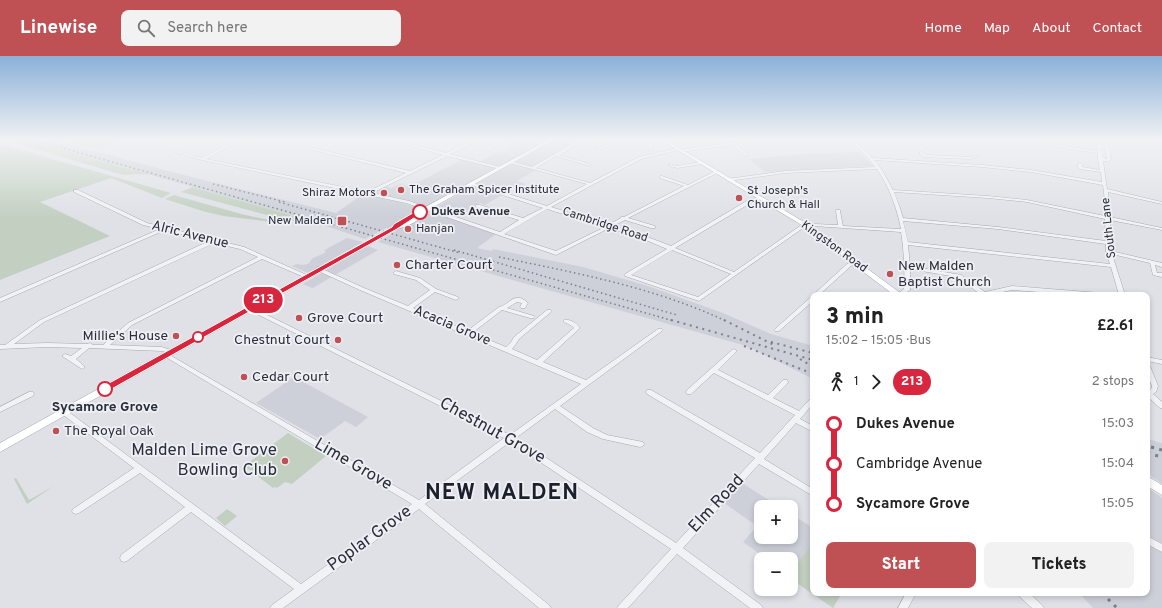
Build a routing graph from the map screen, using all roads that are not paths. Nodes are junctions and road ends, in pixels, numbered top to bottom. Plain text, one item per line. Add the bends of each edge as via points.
1 (232, 166) edge
2 (382, 166) edge
3 (421, 166) edge
4 (490, 166) edge
5 (503, 166) edge
6 (525, 166) edge
7 (538, 166) edge
8 (627, 166) edge
9 (681, 166) edge
10 (706, 166) edge
11 (984, 166) edge
12 (1080, 166) edge
13 (1101, 166) edge
14 (672, 167) dead end
15 (498, 168) junction
16 (534, 168) junction
17 (878, 168) joint
18 (1101, 171) junction
19 (408, 172) junction
20 (716, 172) junction
21 (661, 177) dead end
22 (728, 180) junction
23 (472, 184) junction
24 (591, 184) junction
25 (1104, 184) junction
26 (687, 186) junction
27 (1105, 190) junction
28 (76, 191) dead end
29 (892, 191) junction
30 (367, 194) junction
31 (759, 198) junction
32 (1162, 203) edge
33 (478, 206) dead end
34 (548, 207) junction
35 (426, 210) junction
36 (838, 211) dead end
37 (623, 218) junction
38 (1108, 218) junction
39 (900, 219) junction
40 (523, 220) junction
41 (608, 226) junction
42 (807, 226) junction
43 (841, 226) junction
44 (653, 227) dead end
45 (164, 229) junction
46 (1162, 229) edge
47 (902, 231) junction
48 (500, 234) junction
49 (214, 242) junction
50 (905, 243) junction
51 (1108, 243) junction
52 (671, 248) junction
53 (1109, 252) junction
54 (261, 257) junction
55 (856, 263) junction
56 (1152, 263) junction
57 (1162, 265) edge
58 (1113, 266) junction
59 (907, 267) junction
60 (318, 269) junction
61 (396, 273) dead end
62 (735, 274) junction
63 (1162, 275) edge
64 (306, 276) junction
65 (434, 290) junction
66 (819, 292) edge
67 (895, 292) edge
68 (904, 292) edge
69 (979, 292) edge
70 (999, 292) edge
71 (1062, 292) edge
72 (1121, 292) edge
73 (456, 298) dead end
74 (0, 300) edge
75 (810, 301) edge
76 (523, 307) dead end
77 (249, 308) junction
78 (409, 308) junction
79 (504, 308) junction
80 (548, 310) dead end
81 (532, 317) dead end
82 (566, 321) dead end
83 (660, 330) dead end
84 (777, 330) dead end
85 (468, 333) junction
86 (90, 345) junction
87 (105, 346) junction
88 (3, 347) edge
89 (507, 350) junction
90 (734, 351) dead end
91 (169, 353) junction
92 (65, 356) dead end
93 (72, 359) junction
94 (1150, 360) edge
95 (1162, 362) edge
96 (538, 363) junction
97 (82, 367) dead end
98 (713, 370) junction
99 (1150, 374) edge
100 (785, 382) dead end
101 (586, 383) junction
102 (649, 392) dead end
103 (689, 392) dead end
104 (1150, 393) edge
105 (31, 394) dead end
106 (1150, 396) edge
107 (769, 398) junction
108 (810, 403) edge
109 (555, 406) junction
110 (1162, 406) edge
111 (0, 410) edge
112 (64, 412) junction
113 (798, 417) junction
114 (810, 427) edge
115 (510, 438) junction
116 (640, 444) dead end
117 (0, 448) edge
118 (759, 458) junction
119 (139, 469) junction
120 (1150, 482) edge
121 (810, 491) edge
122 (1162, 491) edge
123 (419, 504) junction
124 (191, 507) junction
125 (76, 511) dead end
126 (1150, 542) edge
127 (676, 548) junction
128 (1162, 548) edge
129 (124, 558) dead end
130 (301, 589) junction
131 (909, 596) edge
132 (1025, 596) edge
133 (275, 608) edge
134 (546, 608) edge
135 (622, 608) edge
136 (758, 608) edge
137 (903, 608) edge
138 (1039, 608) edge

1 - 30 street
2 - 19 street
3 - 19 street
4 - 15 street
5 - 15 main road
6 - 16 street
7 - 16 street
8 - 24 street
9 - 14 street
10 - 20 main road, Kingston Road
11 - 25 street
12 - 18 street via 1080,168
13 - 18 street, South Lane
15 - 23 main road
16 - 24 street
17 - 22 street via 778,173
17 - 29 street
18 - 25 street, South Lane
19 - 30 street
20 - 22 main road, Kingston Road
20 - 26 street
21 - 26 street
22 - 31 main road, Kingston Road
23 - 34 street, Cambridge Road
23 - 35 main road
24 - 34 street
25 - 27 street, South Lane
26 - 37 street
27 - 32 street
27 - 38 street, South Lane
28 - 45 street, Alric Avenue via 141,222
29 - 38 street via 1027,201
29 - 39 street
30 - 35 street via 407,202
31 - 42 main road, Kingston Road
31 - 52 street
33 - 40 street
34 - 40 street
34 - 41 street, Cambridge Road
35 - 48 street
35 - 60 main road via 409,222
36 - 43 street
37 - 41 street
37 - 44 street
38 - 46 street
38 - 51 street, South Lane
39 - 47 street
39 - 51 street via 998,228
40 - 48 street
41 - 48 street via 556,253
41 - 52 street, Cambridge Road
42 - 43 street
42 - 55 main road, Kingston Road
42 - 62 street via 798,229
43 - 47 street
45 - 49 street, Alric Avenue
45 - 74 street
47 - 50 street
49 - 54 street, Alric Avenue via 242,248
49 - 88 street via 38,323
50 - 58 street
50 - 59 street
51 - 53 street, South Lane
52 - 62 street, Cambridge Road
52 - 62 street via 627,275 699,299
53 - 56 street
53 - 58 street, South Lane
54 - 64 street, Alric Avenue
54 - 87 street via 130,324
55 - 66 street via 849,265
55 - 67 main road, Kingston Road
56 - 57 street
56 - 63 street via 1155,274
58 - 72 street, South Lane
59 - 68 street via 907,290
59 - 69 street via 959,276
60 - 64 main road
60 - 78 street, Acacia Grove
61 - 65 street via 418,278
64 - 77 main road
65 - 73 street
65 - 78 street
70 - 71 street via 1012,288
75 - 84 street
76 - 79 street via 523,301 515,300
77 - 91 main road
77 - 115 street, Chestnut Grove
78 - 85 street, Acacia Grove
79 - 81 street
79 - 85 street via 497,309
80 - 89 street via 516,338
82 - 96 street via 577,328
83 - 101 street, Poplar Grove
85 - 89 street, Acacia Grove
86 - 87 street
86 - 88 street
86 - 93 street
87 - 91 street via 162,349
89 - 96 street, Acacia Grove
90 - 98 street
91 - 112 main road
91 - 123 street, Lime Grove
92 - 93 street
93 - 97 street
94 - 95 street
96 - 101 street, Acacia Grove
98 - 103 street
98 - 107 street
99 - 104 street via 1155,386
100 - 107 street
101 - 109 street, Poplar Grove
102 - 118 street
105 - 111 street
106 - 110 street
107 - 113 street
108 - 113 street, Elm Road
109 - 115 street, Poplar Grove
109 - 116 street via 590,430 606,437
112 - 117 main road
112 - 119 street
113 - 114 street
113 - 118 street, Elm Road
115 - 123 street, Poplar Grove
115 - 127 street, Chestnut Grove
118 - 121 street
118 - 127 street, Elm Road
119 - 124 street
119 - 125 street
120 - 122 main road
123 - 130 street, Poplar Grove
123 - 134 street, Lime Grove
124 - 129 street
124 - 130 street
126 - 128 street
127 - 135 street, Elm Road
127 - 136 street, Chestnut Grove
130 - 133 street, Poplar Grove
131 - 137 street
132 - 138 street

